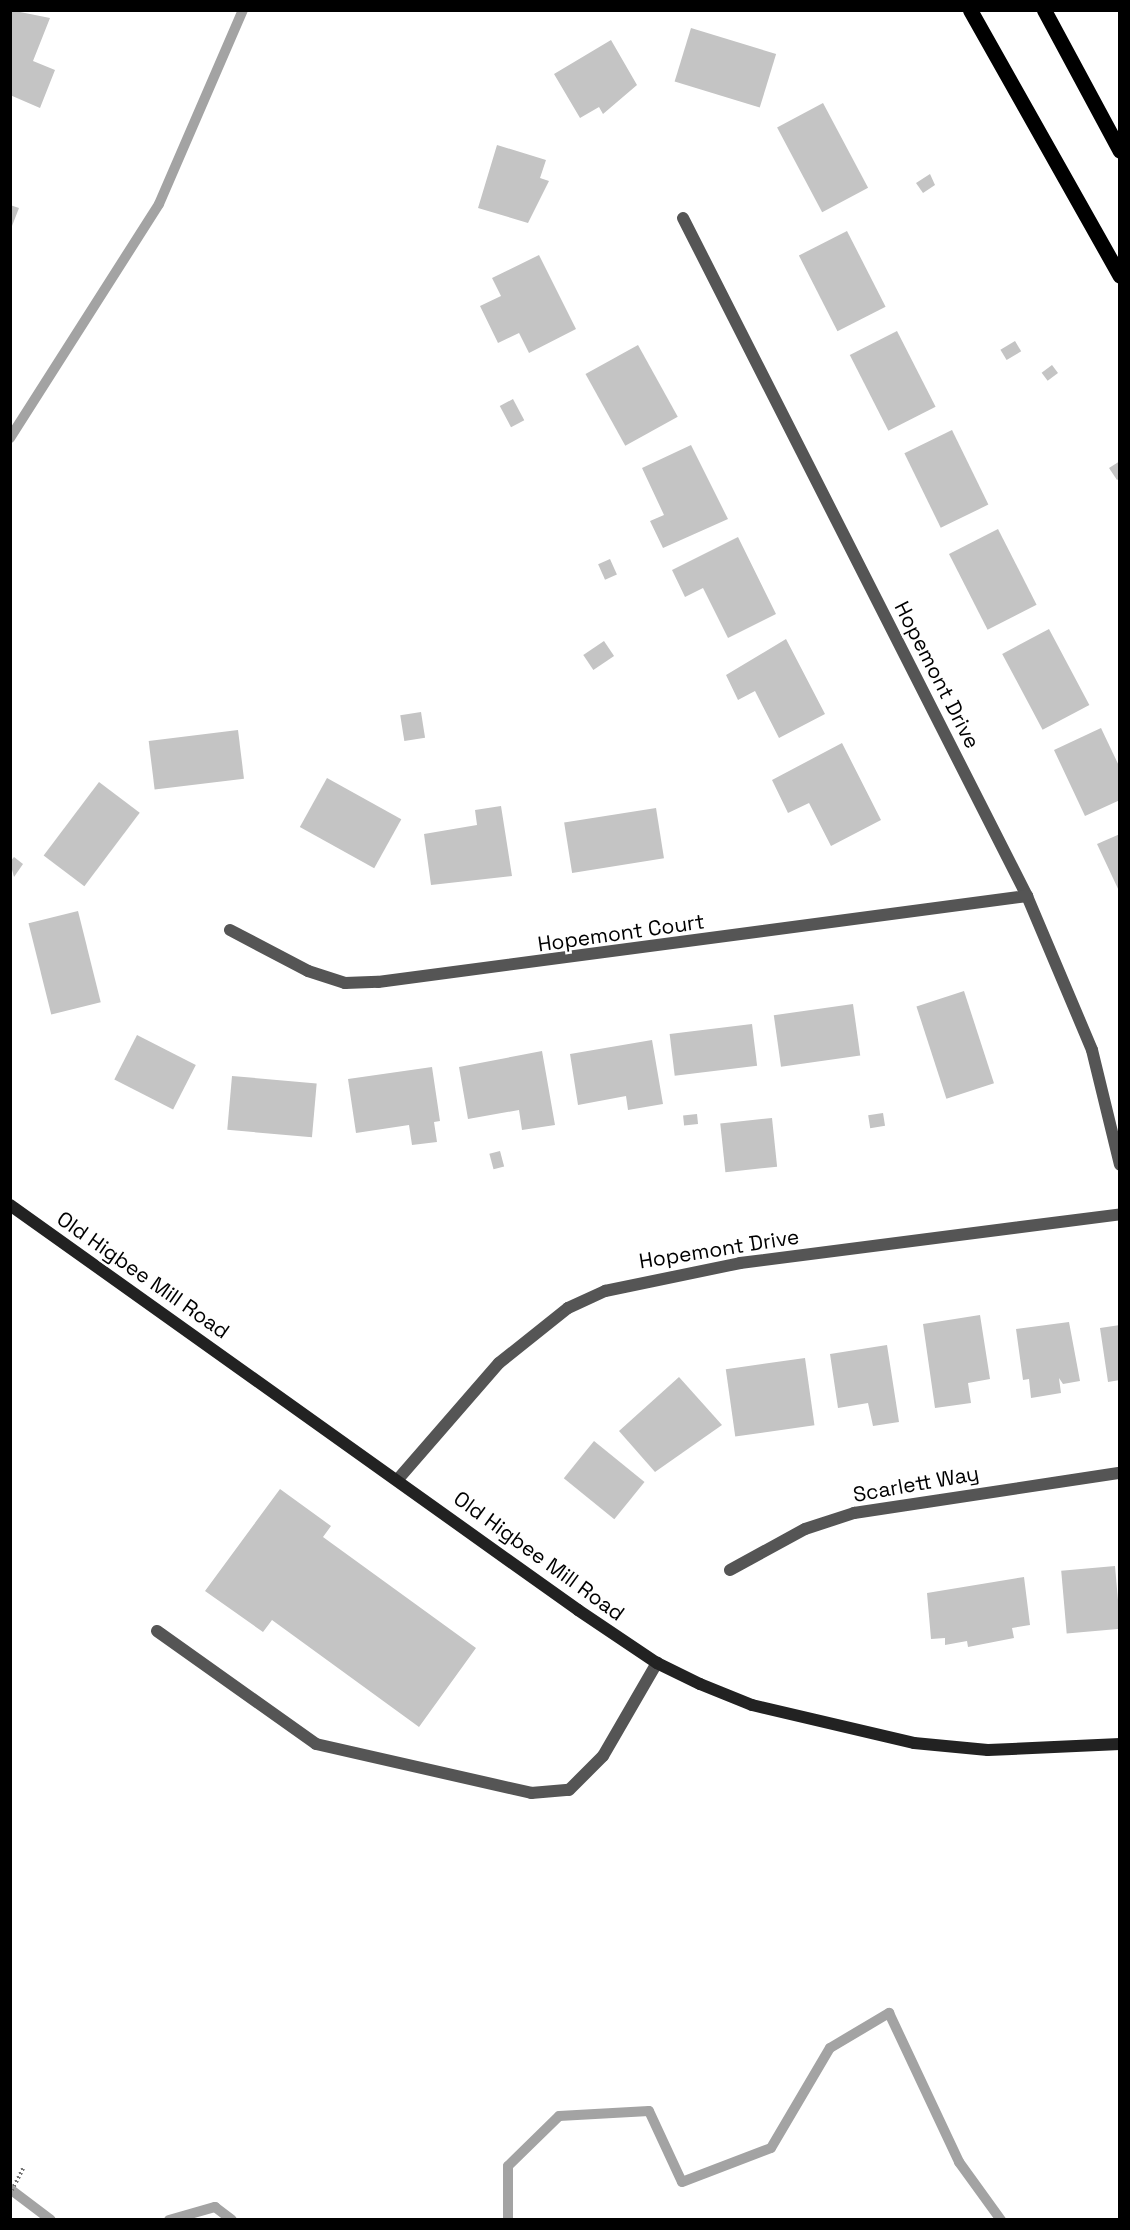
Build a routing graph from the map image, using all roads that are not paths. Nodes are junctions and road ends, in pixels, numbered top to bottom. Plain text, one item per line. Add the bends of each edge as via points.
1 (970, 10) edge
2 (1044, 10) edge
3 (1119, 151) edge
4 (683, 218) dead end
5 (1119, 276) edge
6 (1027, 896) junction
7 (230, 930) dead end
8 (1119, 1165) edge
9 (10, 1205) edge
10 (1119, 1214) edge
11 (1119, 1473) edge
12 (399, 1478) junction
13 (730, 1570) dead end
14 (157, 1631) dead end
15 (657, 1663) junction
16 (1119, 1744) edge

1 - 5 main road
2 - 3 main road
4 - 6 street, Hopemont Drive
6 - 7 street, Hopemont Court via 378,982 345,983 308,971
6 - 8 street, Hopemont Drive via 1092,1050
9 - 12 street, Old Higbee Mill Road
10 - 12 street, Hopemont Drive via 740,1263 605,1291 568,1308 499,1363
11 - 13 street, Scarlett Way via 854,1513 805,1529
12 - 15 street, Old Higbee Mill Road
14 - 15 street via 316,1743 531,1792 569,1790 594,1764
15 - 16 street, Old Higbee Mill Road via 752,1705 914,1743 988,1750

